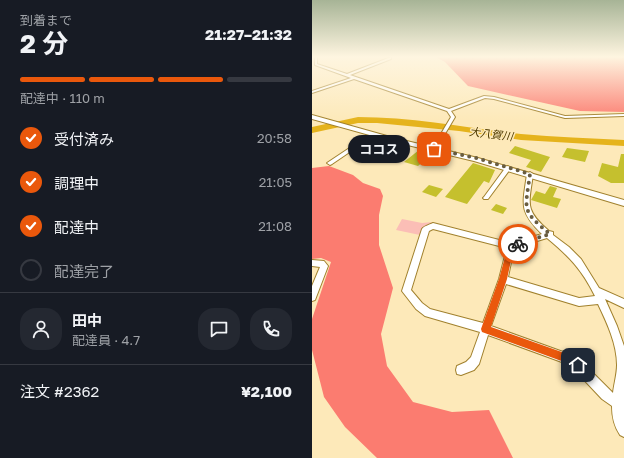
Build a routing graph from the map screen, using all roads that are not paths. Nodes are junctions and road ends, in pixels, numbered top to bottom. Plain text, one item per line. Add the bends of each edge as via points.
1 (353, 78) edge
2 (355, 78) edge
3 (312, 92) edge
4 (449, 110) junction
5 (624, 115) edge
6 (312, 117) edge
7 (374, 134) junction
8 (434, 149) junction
9 (330, 163) dead end
10 (508, 168) junction
11 (530, 174) junction
12 (486, 198) dead end
13 (624, 203) edge
14 (550, 234) junction
15 (511, 246) junction
16 (312, 263) edge
17 (503, 279) junction
18 (595, 290) junction
19 (312, 297) edge
20 (600, 300) junction
21 (624, 304) edge
22 (485, 329) junction
23 (461, 370) dead end
24 (618, 403) junction
25 (624, 431) edge

1 - 3 street
2 - 4 street
4 - 5 street via 485,97 565,116
4 - 8 street via 453,117
6 - 7 street
7 - 8 street
7 - 9 street
8 - 10 street
10 - 11 street
10 - 12 street
11 - 13 street
11 - 14 street via 526,208 532,219
14 - 15 street
14 - 18 street via 579,263
15 - 17 street
15 - 22 street via 433,226 426,230 406,291 428,313
16 - 19 street via 321,263 324,266
17 - 20 street via 579,302
17 - 22 street
18 - 20 street
18 - 21 street
20 - 24 street via 616,336 622,358
22 - 23 street via 473,363
22 - 24 street via 573,361 606,396
24 - 25 street

